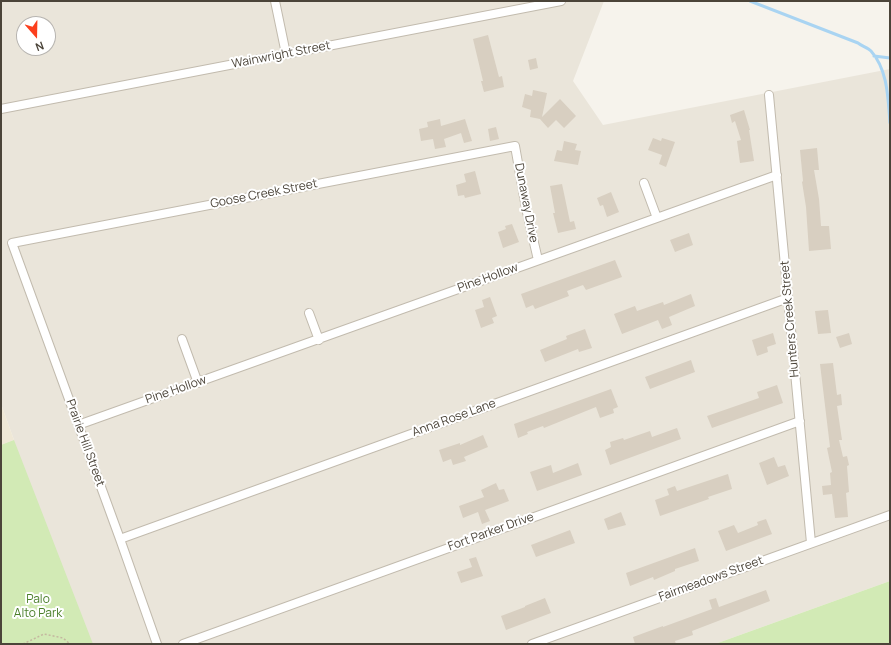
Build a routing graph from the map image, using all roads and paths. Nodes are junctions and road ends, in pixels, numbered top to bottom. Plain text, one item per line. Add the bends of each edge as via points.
1 (275, 1) edge
2 (561, 1) edge
3 (286, 54) junction
4 (769, 95) dead end
5 (1, 109) edge
6 (515, 146) joint
7 (777, 175) junction
8 (644, 182) dead end
9 (656, 218) junction
10 (12, 243) joint
11 (538, 260) junction
12 (788, 298) junction
13 (310, 313) dead end
14 (182, 339) dead end
15 (319, 340) junction
16 (198, 383) junction
17 (800, 421) junction
18 (78, 425) junction
19 (890, 515) edge
20 (120, 539) junction
21 (811, 543) junction
22 (23, 644) edge
23 (70, 644) edge
24 (157, 644) edge
25 (183, 644) edge
26 (532, 644) edge

1 - 3 street
2 - 3 street, Wainwright Street
3 - 5 street, Wainwright Street
4 - 7 street, Hunters Creek Street
6 - 10 street, Goose Creek Street
6 - 11 street, Dunaway Drive
7 - 9 street, Pine Hollow
7 - 12 street, Hunters Creek Street
8 - 9 street
9 - 11 street, Pine Hollow
10 - 18 street, Prairie Hill Street
11 - 15 street, Pine Hollow
12 - 17 street, Hunters Creek Street
12 - 20 street, Anna Rose Lane
13 - 15 street
14 - 16 street
15 - 16 street, Pine Hollow
16 - 18 street, Pine Hollow
17 - 21 street, Hunters Creek Street
17 - 25 street, Fort Parker Drive
18 - 20 street, Prairie Hill Street
19 - 21 street, Fairmeadows Street
20 - 24 street, Prairie Hill Street
21 - 26 street, Fairmeadows Street
22 - 23 path via 44,634 63,638

